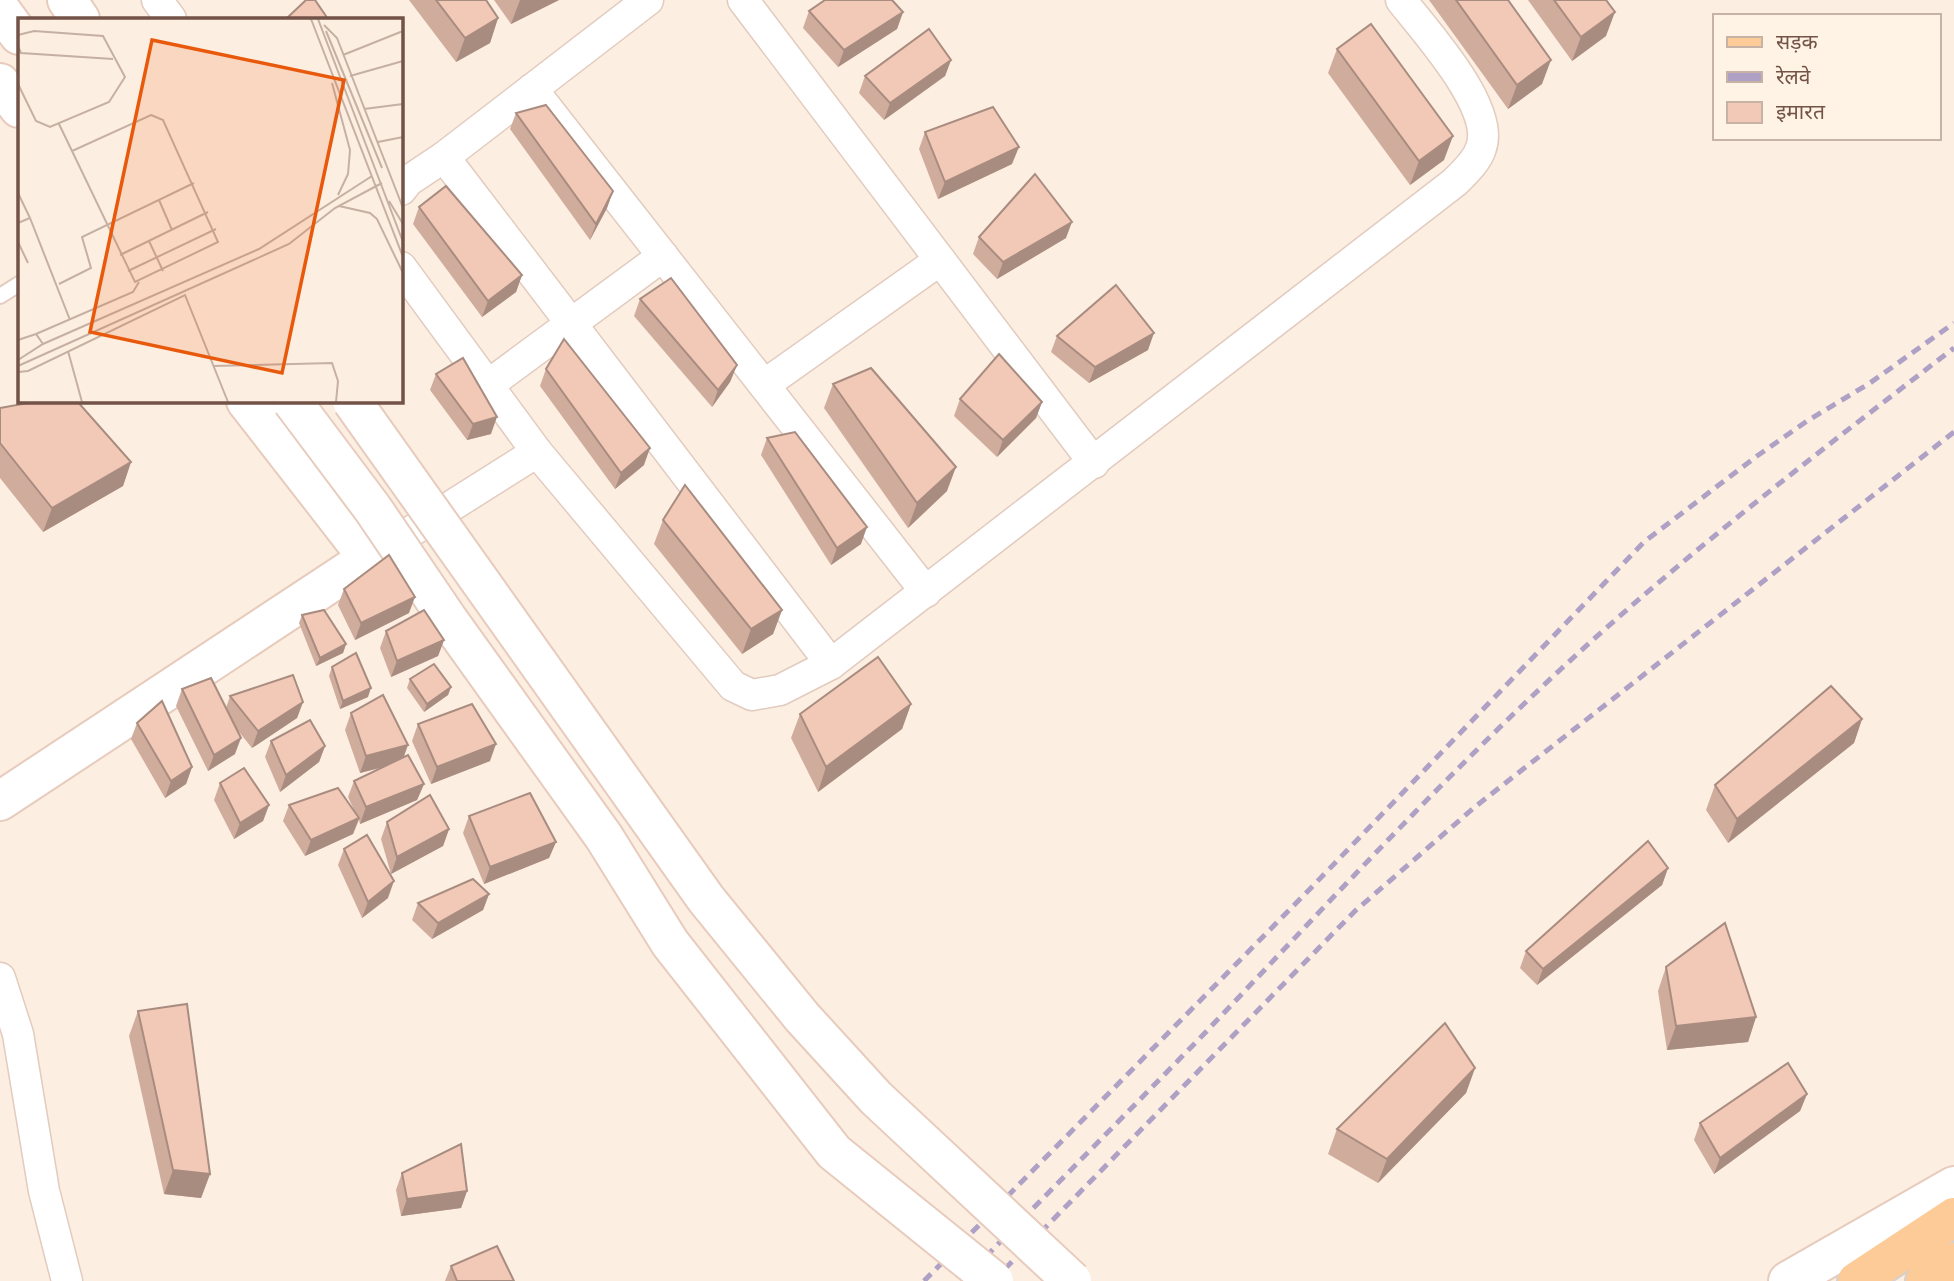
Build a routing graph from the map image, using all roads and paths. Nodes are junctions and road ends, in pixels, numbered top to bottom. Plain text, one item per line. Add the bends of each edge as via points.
1 (66, 0) edge
2 (157, 0) edge
3 (648, 0) edge
4 (743, 0) edge
5 (1401, 0) edge
6 (0, 9) edge
7 (79, 18) edge
8 (170, 18) edge
9 (18, 34) edge
10 (0, 83) edge
11 (532, 89) junction
12 (18, 107) edge
13 (444, 157) junction
14 (402, 189) edge
15 (663, 256) junction
16 (940, 260) junction
17 (402, 268) edge
18 (18, 285) edge
19 (0, 296) edge
20 (570, 323) junction
21 (488, 385) junction
22 (764, 385) junction
23 (247, 402) edge
24 (293, 402) edge
25 (353, 402) edge
26 (537, 452) junction
27 (1094, 463) junction
28 (368, 558) junction
29 (926, 592) junction
30 (831, 664) junction
31 (0, 801) edge
32 (0, 978) edge
33 (1954, 1186) edge
34 (1954, 1217) edge
35 (1954, 1262) edge
36 (67, 1281) edge
37 (994, 1281) edge
38 (1072, 1281) edge
39 (1788, 1281) edge
40 (1857, 1281) edge
41 (1925, 1281) edge

1 - 7 main road
2 - 8 street
3 - 11 street
4 - 16 street
5 - 27 street via 1470,92 1484,130 1477,156 1455,182
6 - 9 main road
10 - 12 main road
11 - 13 street
11 - 15 street
13 - 14 street
13 - 20 street
15 - 20 street
15 - 22 street
16 - 22 street
16 - 27 street
17 - 21 street
18 - 19 lane
20 - 21 street
20 - 30 street
21 - 26 street
22 - 29 street
23 - 28 main road
24 - 37 main road, bridge via 604,837 670,943 834,1152
25 - 38 main road, bridge via 706,899 762,968 876,1098
26 - 28 street
26 - 30 street via 733,686 752,695 780,690
27 - 29 street
28 - 31 main road
29 - 30 street
32 - 36 street via 18,1034 44,1191
33 - 39 main road
34 - 40 main road
35 - 41 main road

